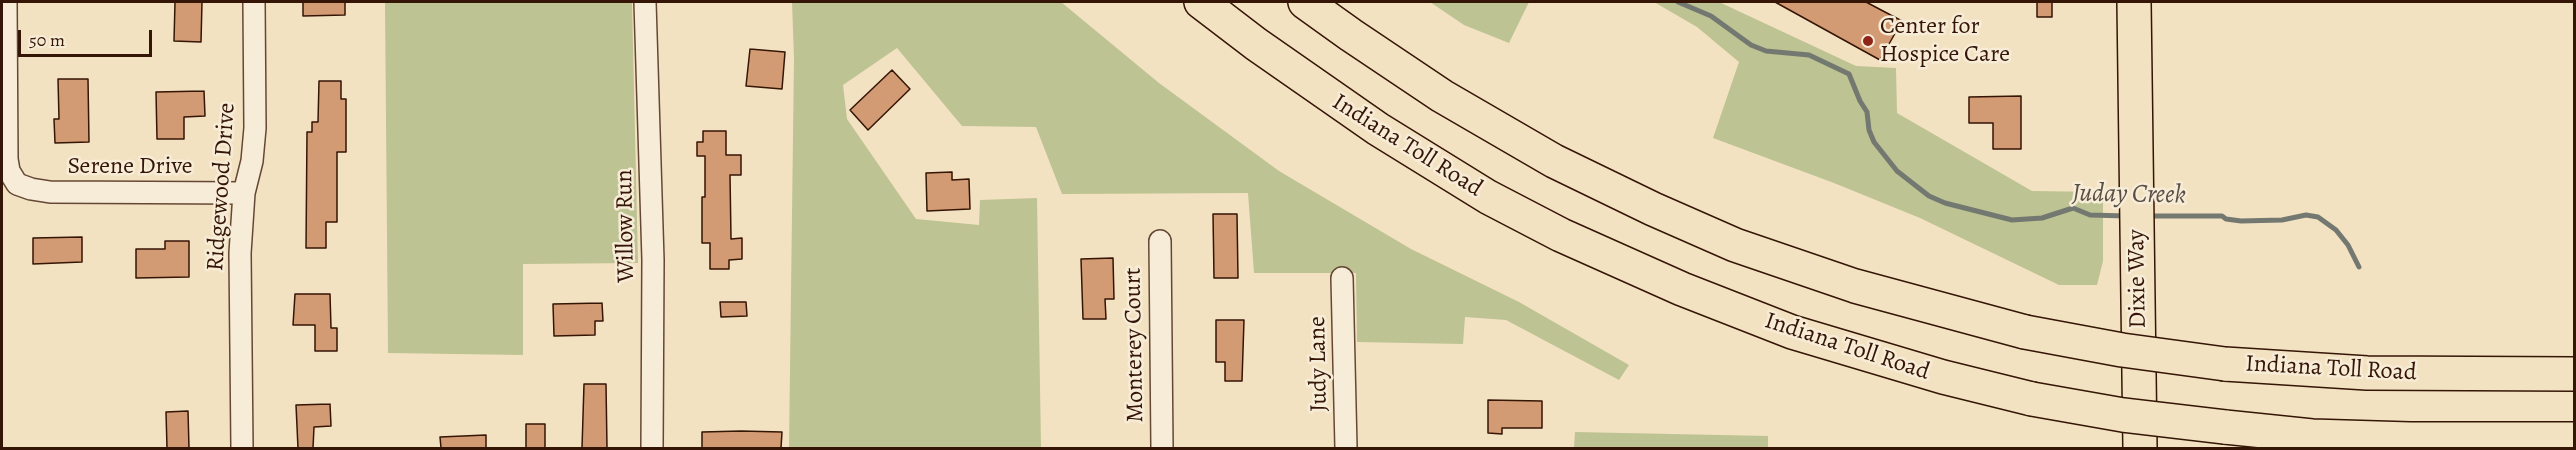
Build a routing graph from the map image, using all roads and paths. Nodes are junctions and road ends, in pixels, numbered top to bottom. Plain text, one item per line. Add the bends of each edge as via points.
1 (6, 2) edge
2 (254, 2) edge
3 (645, 2) edge
4 (1201, 2) edge
5 (1305, 2) edge
6 (2134, 2) edge
7 (244, 193) junction
8 (1160, 241) dead end
9 (1342, 279) dead end
10 (2563, 363) edge
11 (2565, 439) edge
12 (242, 448) edge
13 (652, 448) edge
14 (1162, 448) edge
15 (1346, 448) edge
16 (2140, 448) edge

1 - 7 street, Serene Drive via 7,159 17,184 50,192
2 - 7 street, Ridgewood Drive via 255,128
3 - 13 street, Willow Run via 653,260
4 - 11 main road, Indiana Toll Road, bridge via 1378,129 1488,197 1682,290 1792,332 1943,377 2032,399 2123,414 2312,436
5 - 10 main road, Indiana Toll Road, bridge via 1442,96 1554,161 1735,245 1855,286 2025,332 2225,364 2367,373
6 - 16 main road, Dixie Way
7 - 12 street, Ridgewood Drive via 240,253
8 - 14 street, Monterey Court
9 - 15 street, Judy Lane

